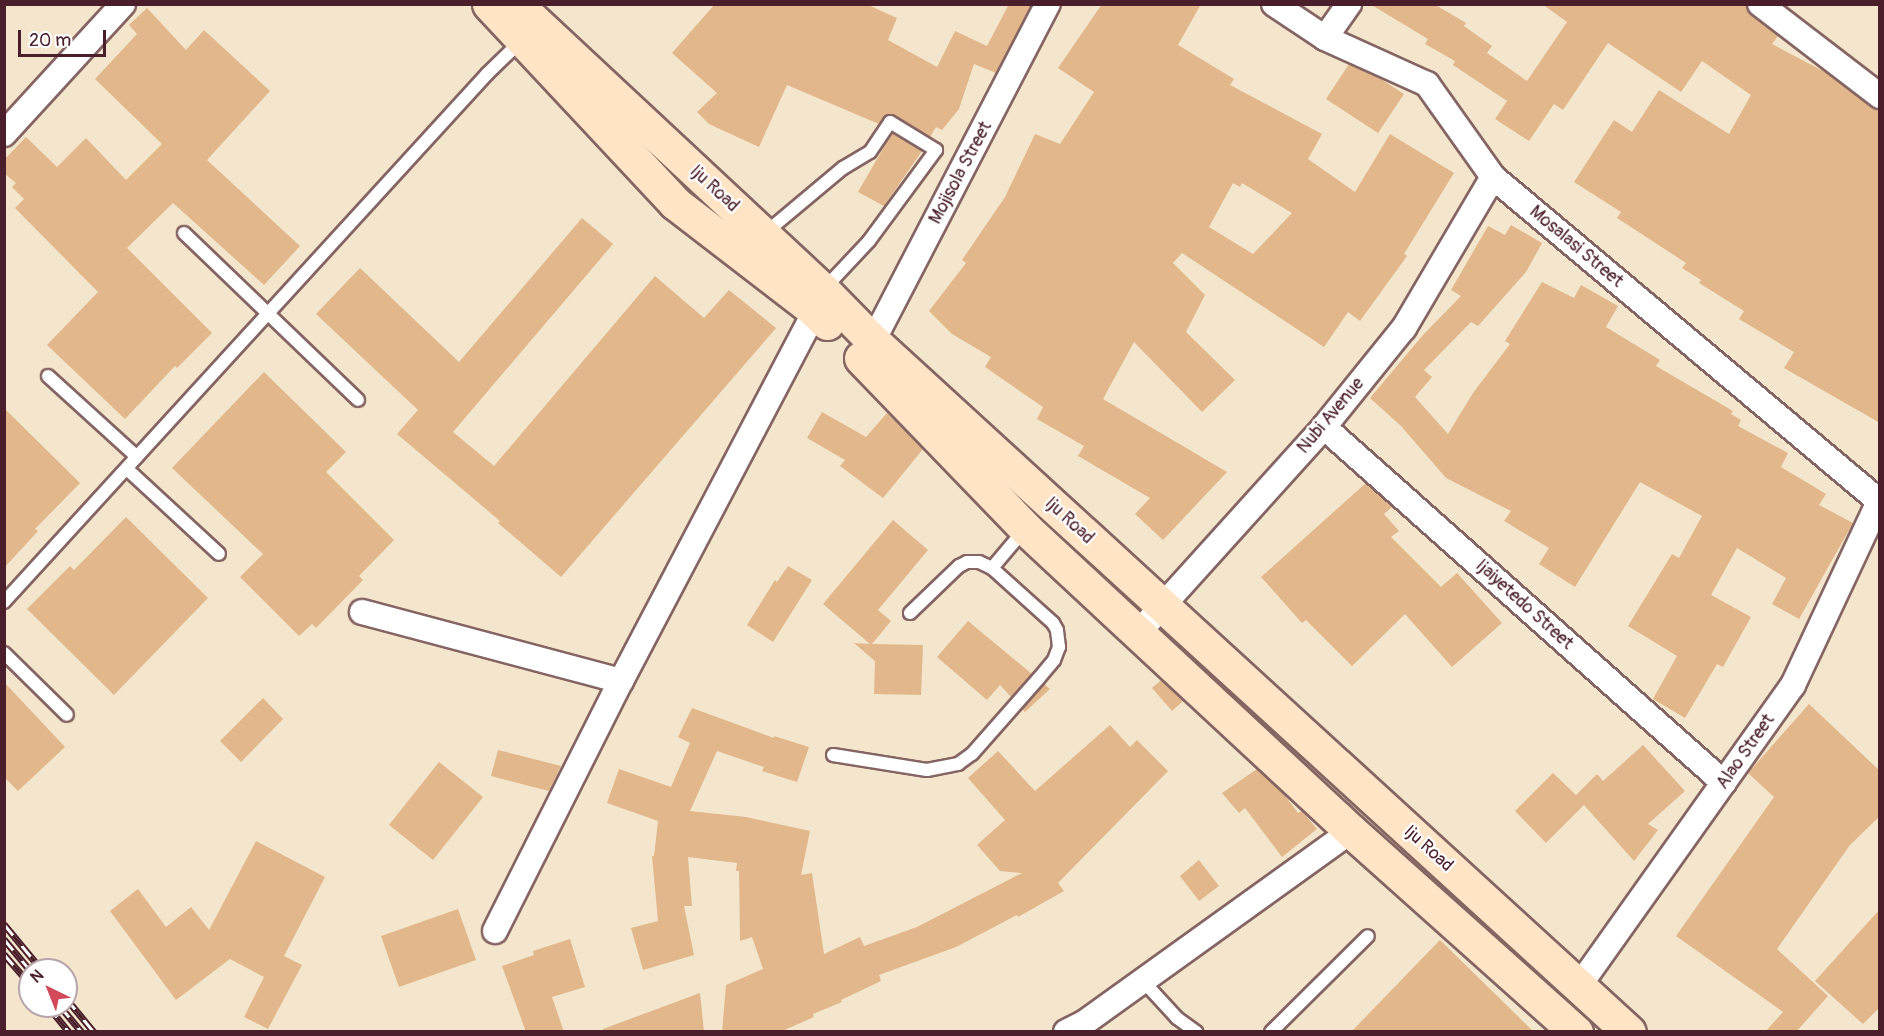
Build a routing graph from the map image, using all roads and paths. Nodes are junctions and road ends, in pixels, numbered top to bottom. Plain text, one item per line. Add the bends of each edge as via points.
1 (123, 4) edge
2 (489, 4) edge
3 (516, 4) edge
4 (1048, 4) edge
5 (1274, 4) edge
6 (1349, 4) edge
7 (1760, 4) edge
8 (1325, 38) junction
9 (523, 39) junction
10 (1880, 96) edge
11 (4, 134) edge
12 (1493, 177) junction
13 (184, 233) dead end
14 (763, 234) junction
15 (819, 300) junction
16 (268, 314) junction
17 (873, 341) junction
18 (48, 376) dead end
19 (358, 400) dead end
20 (1324, 427) junction
21 (137, 457) junction
22 (127, 469) junction
23 (1879, 500) edge
24 (1026, 528) junction
25 (219, 554) dead end
26 (992, 568) junction
27 (4, 602) edge
28 (1162, 607) junction
29 (362, 612) dead end
30 (910, 613) dead end
31 (1138, 633) junction
32 (4, 654) edge
33 (621, 681) junction
34 (66, 715) dead end
35 (833, 754) dead end
36 (1724, 783) junction
37 (1351, 831) junction
38 (495, 931) dead end
39 (1368, 936) dead end
40 (1143, 981) junction
41 (1579, 986) junction
42 (1066, 1032) edge
43 (1196, 1032) edge
44 (1271, 1032) edge
45 (1576, 1032) edge
46 (1629, 1032) edge

1 - 11 street
2 - 9 main road, Iju Road
3 - 14 main road, Iju Road
4 - 17 street, Mojisola Street
5 - 8 street, Mosalasi Street
6 - 8 street
7 - 10 street
8 - 12 street, Mosalasi Street via 1427,84
9 - 15 main road, Iju Road via 675,203
9 - 16 lane
12 - 20 street, Nubi Avenue via 1404,328
12 - 23 street, Mosalasi Street
13 - 16 lane
14 - 15 main road, Iju Road
14 - 15 lane via 843,168 870,152 890,122 936,150 869,241
15 - 17 main road, Iju Road
15 - 24 main road, Iju Road
15 - 33 street
16 - 19 lane
16 - 21 lane
17 - 28 main road, Iju Road
18 - 21 lane
20 - 28 street, Nubi Avenue
20 - 36 street, Ijaiyetedo Street
21 - 22 lane
22 - 25 lane
22 - 27 lane
23 - 36 street, Alao Street via 1793,685
24 - 26 lane
24 - 31 main road, Iju Road
26 - 30 lane via 973,561 959,566
26 - 35 lane via 1058,630 1057,654 1039,678 972,754 950,768 914,769
28 - 31 street, Nubi Avenue
28 - 41 main road, Iju Road
29 - 33 street
31 - 37 main road, Iju Road
32 - 34 lane
33 - 38 street
36 - 41 street, Alao Street
37 - 40 street
37 - 45 main road, Iju Road
39 - 44 lane
40 - 42 street
40 - 43 lane via 1177,1018
41 - 46 main road, Iju Road

